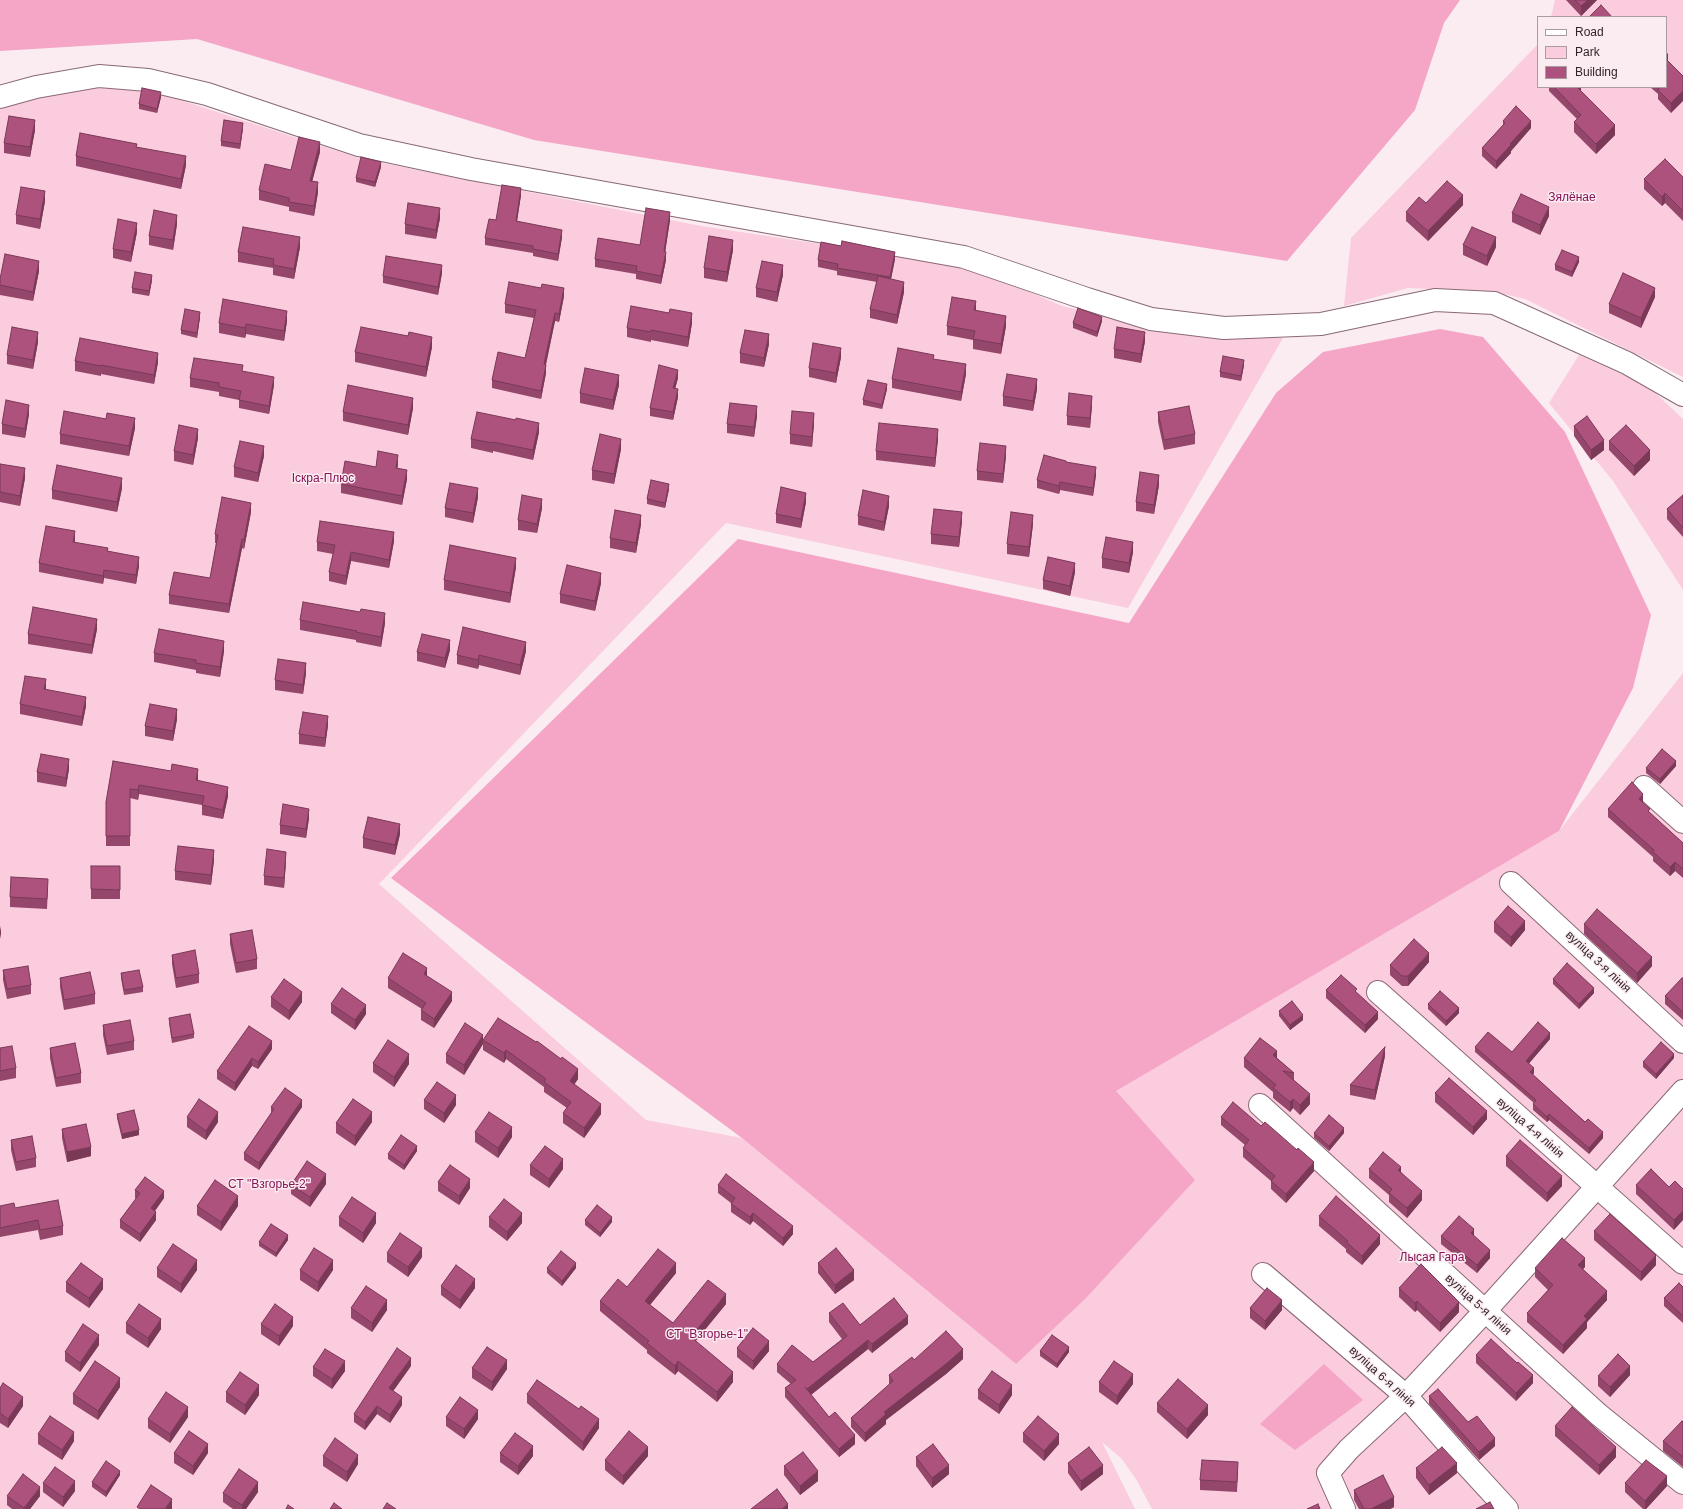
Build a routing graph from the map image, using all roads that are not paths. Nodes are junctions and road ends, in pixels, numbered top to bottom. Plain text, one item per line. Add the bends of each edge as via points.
1 (0, 97) edge
2 (1683, 395) edge
3 (1644, 787) dead end
4 (1683, 822) edge
5 (1512, 883) dead end
6 (1378, 992) dead end
7 (1683, 1042) edge
8 (1683, 1091) edge
9 (1260, 1105) dead end
10 (1597, 1186) junction
11 (1683, 1263) edge
12 (1263, 1274) dead end
13 (1485, 1311) junction
14 (1406, 1396) junction
15 (1683, 1483) edge
16 (1344, 1509) edge
17 (1507, 1509) edge

1 - 2 street via 36,87 99,76 148,80 207,94 359,145 471,169 964,258 1158,320 1224,328 1321,324 1435,300 1494,303 1627,363
3 - 4 street
5 - 7 street, вуліца 3-я лінія
6 - 10 street, вуліца 4-я лінія
8 - 10 street
9 - 13 street, вуліца 5-я лінія
10 - 11 street, вуліца 4-я лінія
10 - 13 street
12 - 14 street, вуліца 6-я лінія
13 - 14 street
13 - 15 street, вуліца 5-я лінія via 1598,1414
14 - 16 street via 1349,1448 1328,1473
14 - 17 street, вуліца 6-я лінія

